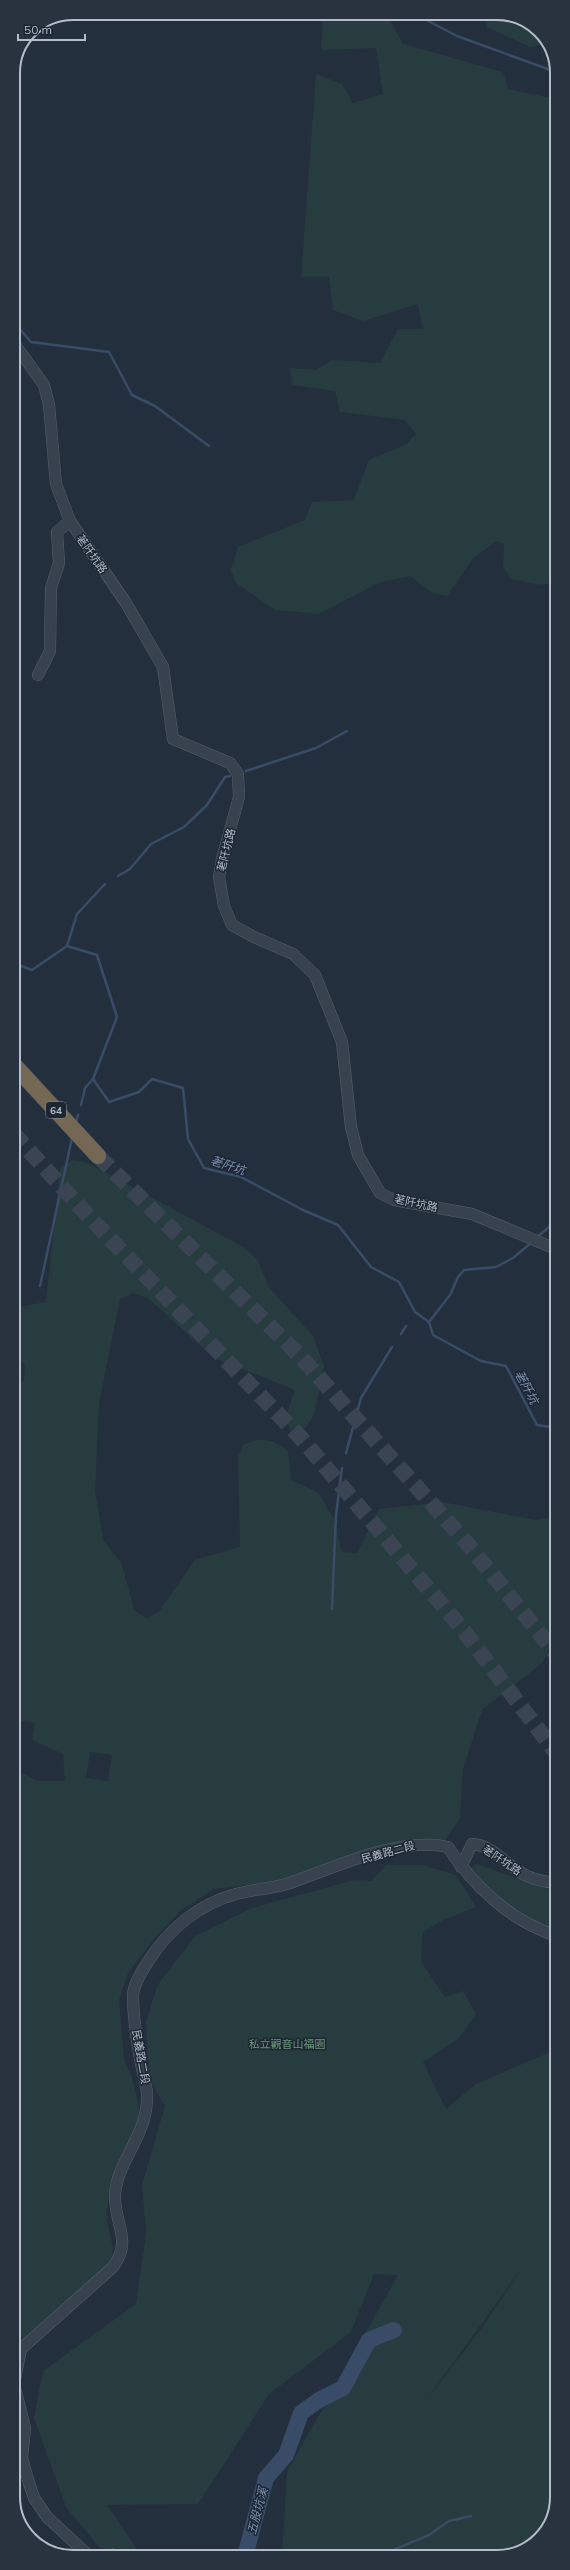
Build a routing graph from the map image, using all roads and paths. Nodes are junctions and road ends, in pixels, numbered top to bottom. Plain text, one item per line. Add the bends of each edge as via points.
1 (20, 351) edge
2 (70, 521) junction
3 (38, 675) dead end
4 (20, 1071) edge
5 (98, 1156) tunnel mouth
6 (550, 1246) edge
7 (461, 1867) junction
8 (550, 1883) edge
9 (550, 1934) edge
10 (20, 2354) edge
11 (20, 2408) edge
12 (83, 2550) edge

1 - 2 street, 荖阡坑路 via 44,384 49,405 56,484
2 - 3 street via 57,532 59,563 51,588 50,651
2 - 6 street, 荖阡坑路 via 126,603 163,667 173,739 230,763 238,774 239,797 219,877 224,906 232,925 293,954 315,975 342,1042 351,1127 358,1155 380,1193 394,1200 472,1214
4 - 5 highway, 64
7 - 8 street, 荖阡坑路 via 472,1844 483,1844 526,1875
7 - 9 street, 民義路二段 via 501,1906 538,1930
7 - 10 street, 民義路二段 via 448,1847 430,1843 411,1844 279,1886 236,1894 211,1903 182,1922 159,1945 140,1974 132,1993 137,2044 147,2093 144,2124 119,2178 115,2196 123,2240 122,2255 114,2267 21,2349
11 - 12 street, 民義路二段 via 25,2428 22,2458 34,2498 47,2516

